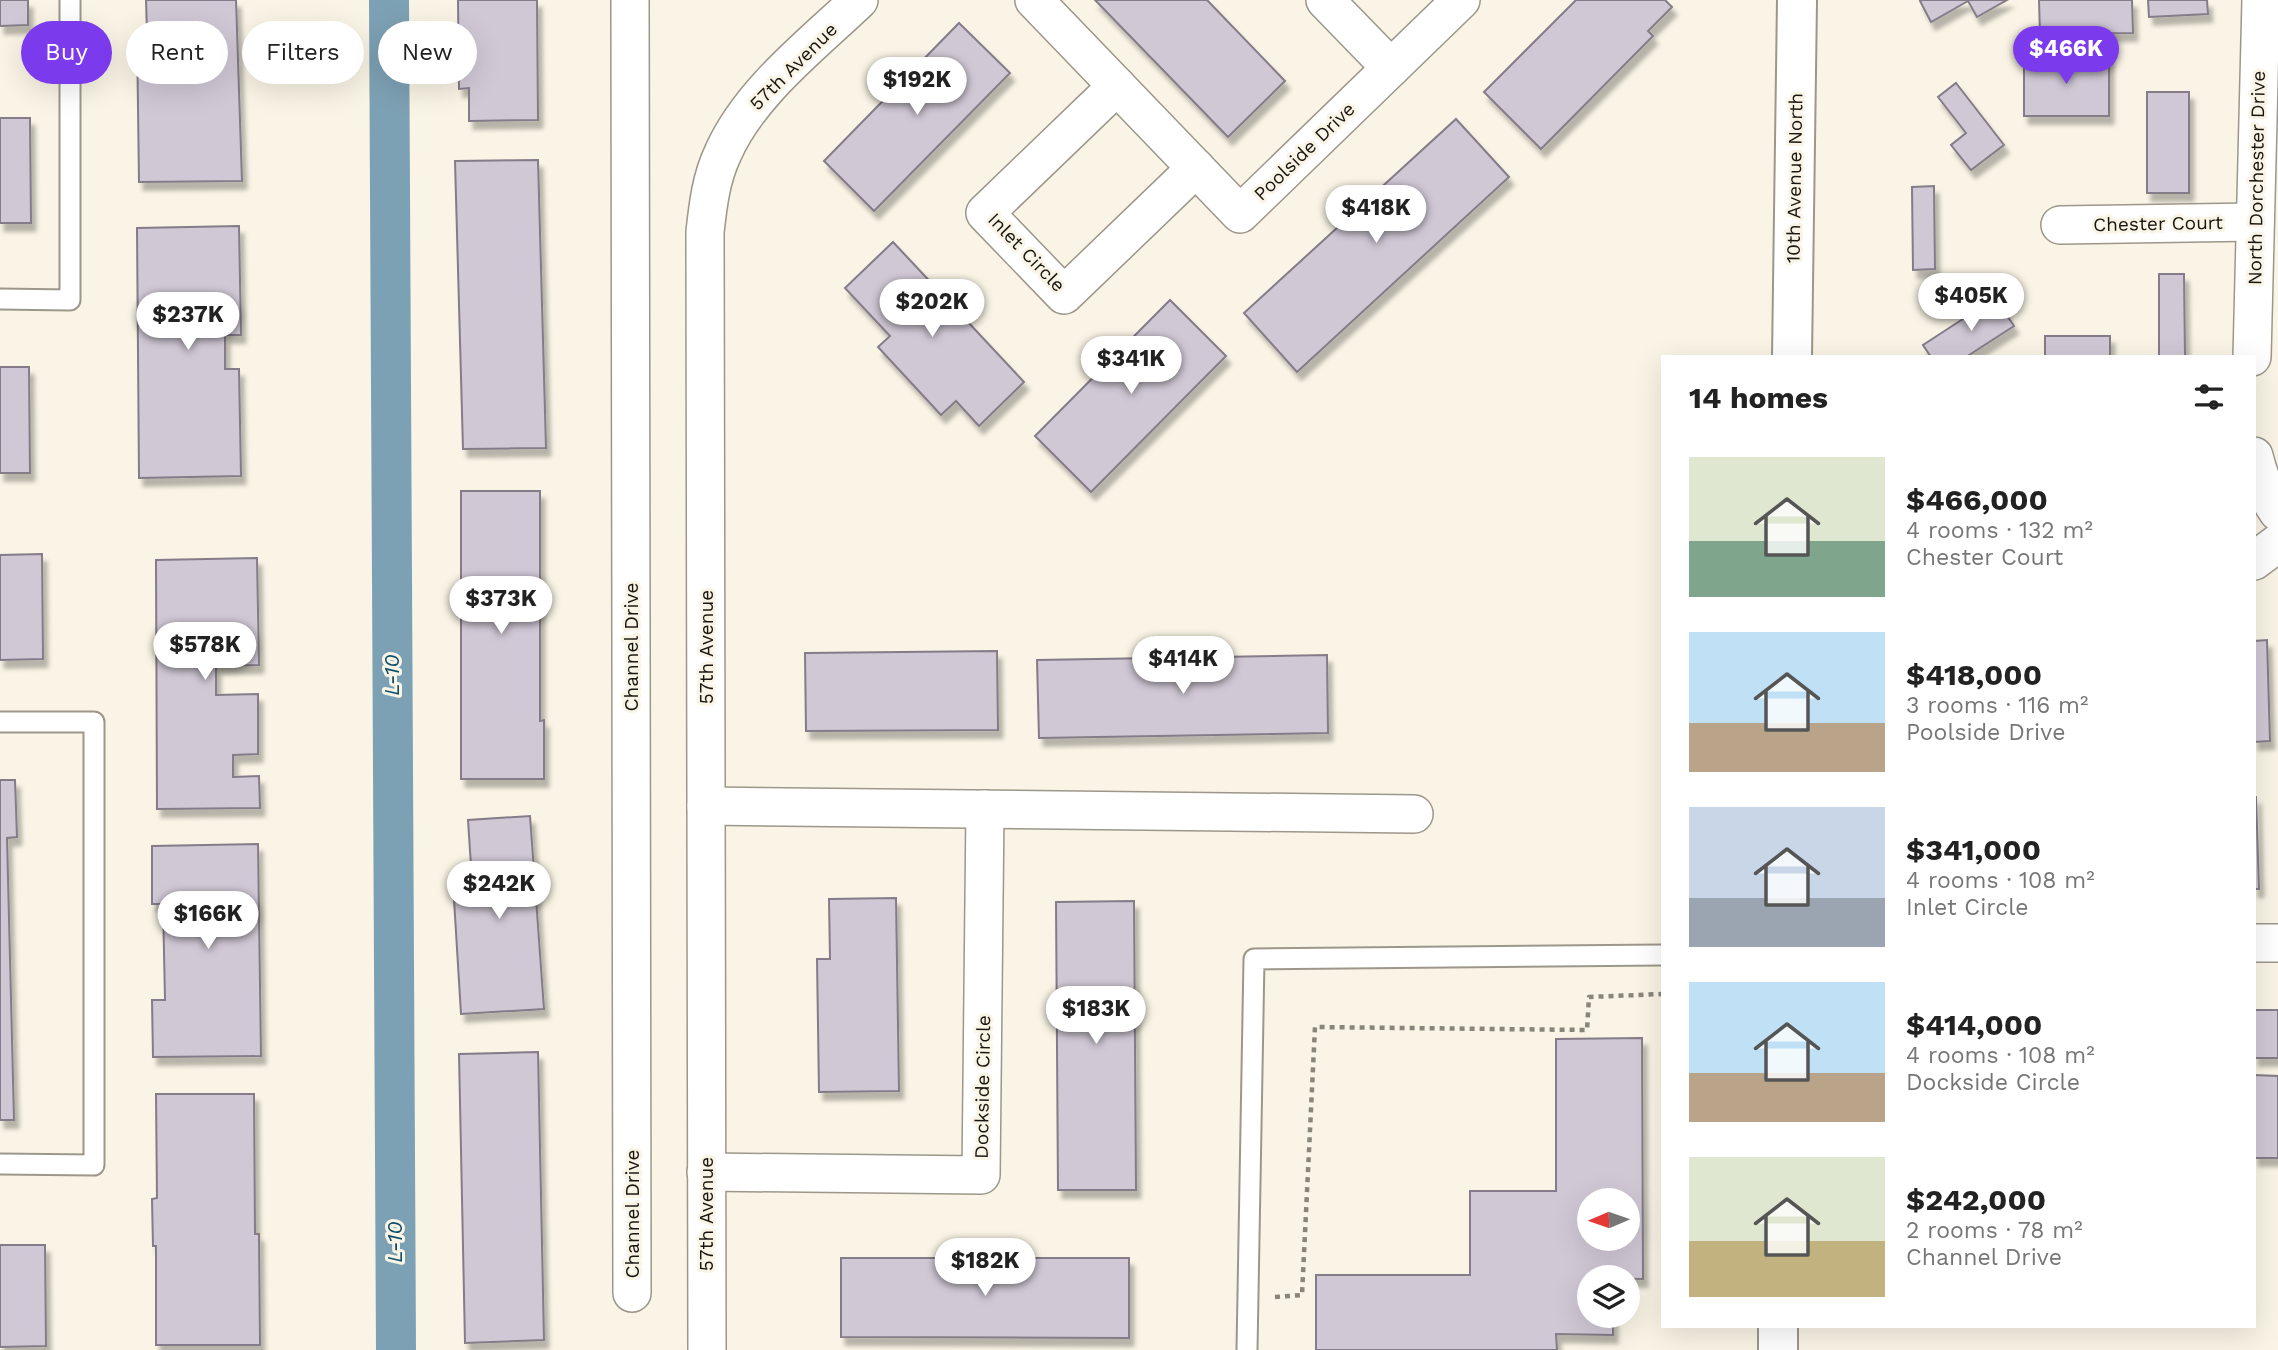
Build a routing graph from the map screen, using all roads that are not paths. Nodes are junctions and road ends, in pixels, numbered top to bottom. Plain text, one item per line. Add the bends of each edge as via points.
1 (70, 0) edge
2 (631, 0) edge
3 (859, 0) edge
4 (1034, 0) edge
5 (1325, 0) edge
6 (1461, 0) edge
7 (1797, 0) edge
8 (2260, 0) edge
9 (1391, 68) junction
10 (1117, 86) junction
11 (1196, 168) junction
12 (2255, 222) junction
13 (2060, 225) dead end
14 (0, 299) edge
15 (1792, 355) edge
16 (2252, 355) edge
17 (2256, 464) edge
18 (2278, 512) edge
19 (2278, 543) edge
20 (2256, 560) edge
21 (0, 722) edge
22 (706, 806) junction
23 (985, 809) junction
24 (1414, 814) dead end
25 (2256, 943) edge
26 (2278, 943) edge
27 (1661, 956) edge
28 (0, 1164) edge
29 (706, 1172) junction
30 (632, 1293) dead end
31 (1778, 1328) edge
32 (707, 1350) edge
33 (1247, 1350) edge
34 (1778, 1350) edge

1 - 14 lane via 70,300
2 - 30 street, Channel Drive
3 - 22 street, 57th Avenue via 749,109 722,154 708,205
4 - 10 street, Poolside Drive
5 - 9 street
6 - 9 street, Poolside Drive
7 - 15 street, 10th Avenue North
8 - 12 street, North Dorchester Drive
9 - 11 street, Poolside Drive via 1240,214
10 - 11 street, Poolside Drive
10 - 11 street, Inlet Circle via 985,213 1064,295
12 - 13 street, Chester Court
12 - 16 street, North Dorchester Drive
17 - 18 street
19 - 20 street
21 - 28 lane via 94,722 94,1165
22 - 23 street
22 - 29 street, 57th Avenue
23 - 24 street
23 - 29 street, Dockside Circle via 981,1175
25 - 26 street
27 - 33 lane via 1254,959
29 - 32 street, 57th Avenue
31 - 34 street

